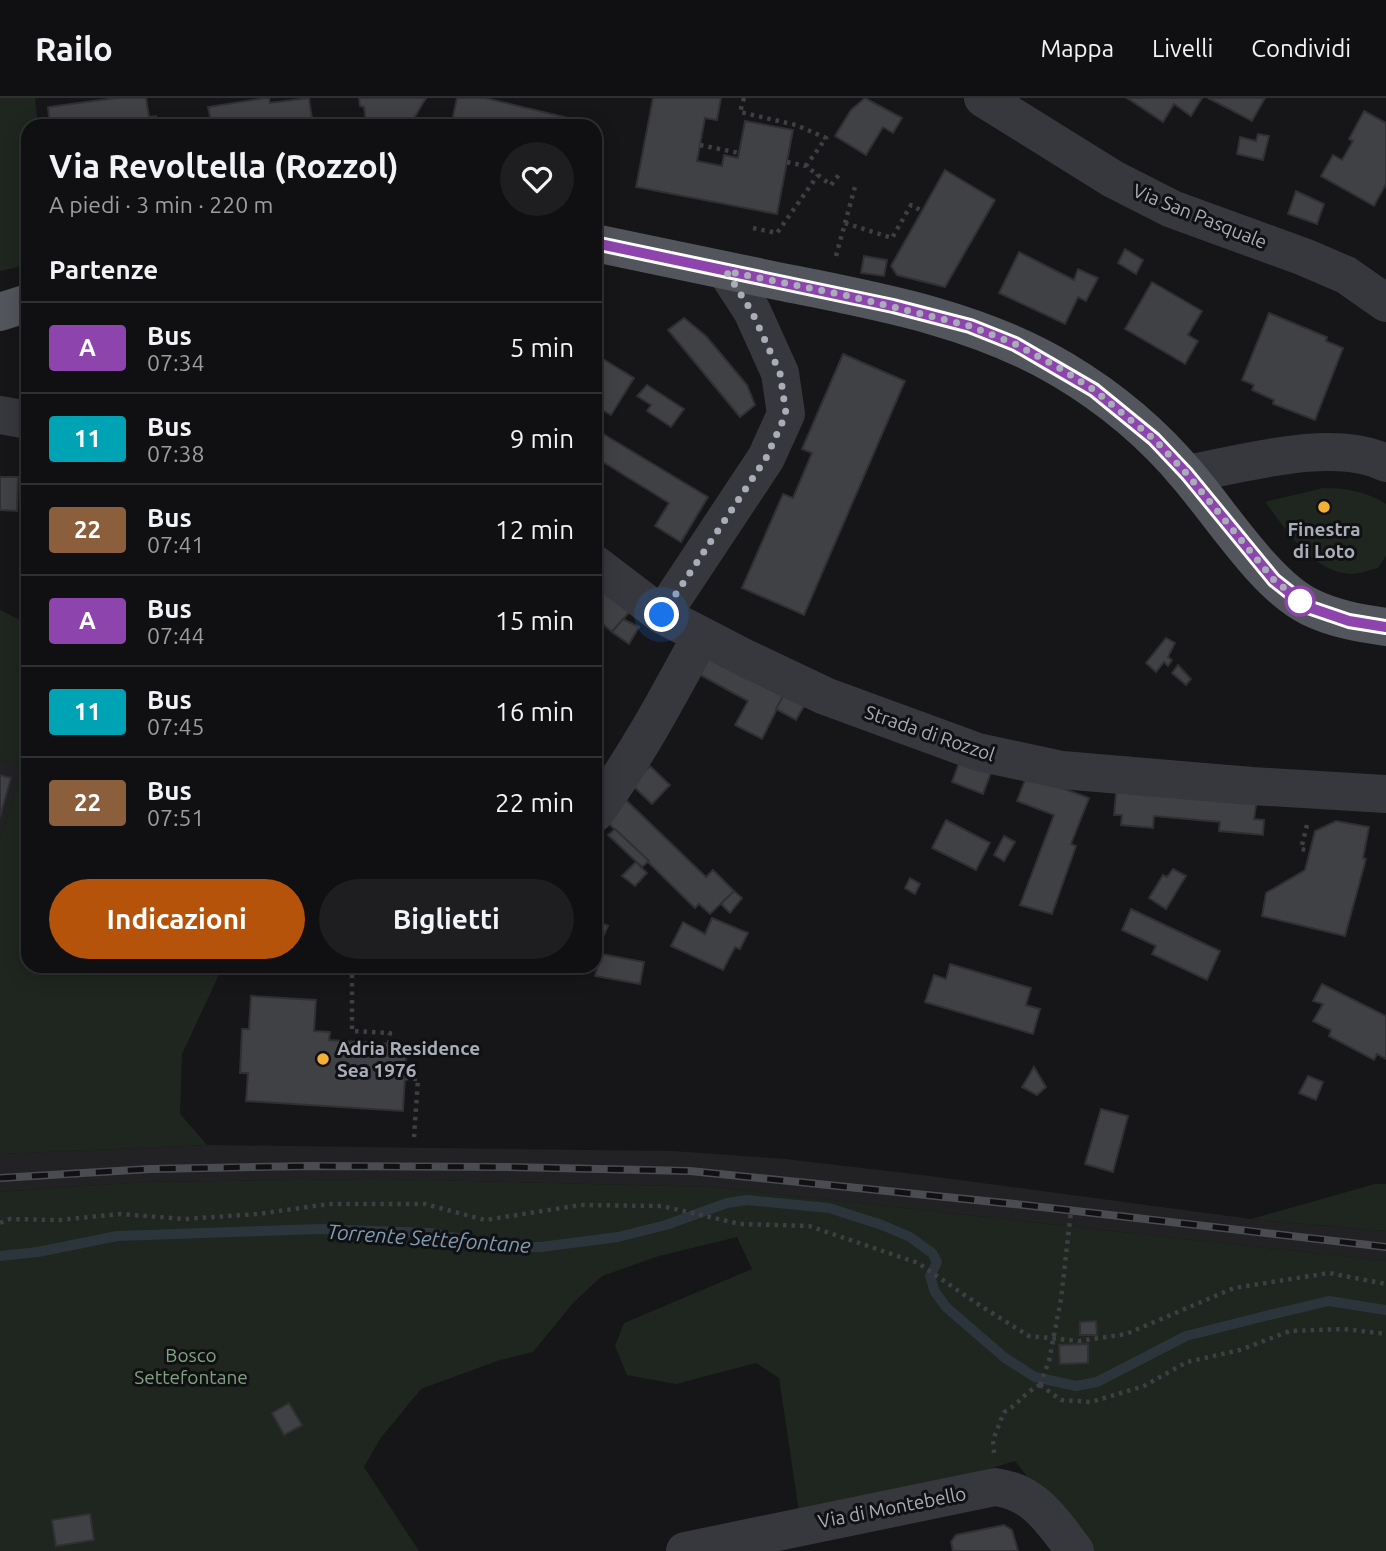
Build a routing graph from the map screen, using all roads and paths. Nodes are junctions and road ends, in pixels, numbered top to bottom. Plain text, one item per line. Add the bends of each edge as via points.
1 (744, 98) edge
2 (983, 98) edge
3 (700, 145) dead end
4 (739, 153) dead end
5 (787, 162) dead end
6 (806, 166) junction
7 (841, 172) dead end
8 (818, 176) junction
9 (856, 183) dead end
10 (922, 211) dead end
11 (845, 223) junction
12 (753, 228) dead end
13 (602, 244) edge
14 (834, 261) dead end
15 (726, 271) junction
16 (0, 296) edge
17 (21, 297) edge
18 (1386, 303) edge
19 (21, 305) edge
20 (0, 312) edge
21 (0, 415) edge
22 (21, 419) edge
23 (1386, 463) edge
24 (1187, 474) junction
25 (602, 569) edge
26 (662, 615) junction
27 (1386, 628) edge
28 (701, 636) junction
29 (1386, 794) edge
30 (602, 804) edge
31 (352, 973) edge
32 (389, 1044) dead end
33 (405, 1078) dead end
34 (414, 1137) dead end
35 (1071, 1211) dead end
36 (0, 1223) edge
37 (1386, 1284) edge
38 (1386, 1334) edge
39 (1053, 1339) junction
40 (1040, 1385) junction
41 (994, 1461) dead end
42 (685, 1551) edge
43 (1075, 1551) edge

1 - 6 path via 740,112 796,125 826,138
2 - 18 street, Via San Pasquale via 1113,179 1172,209 1346,275
3 - 4 path
5 - 6 path
6 - 8 path
7 - 8 path via 831,185
8 - 12 path via 777,233
9 - 11 path
10 - 11 path via 911,205 892,238
11 - 14 path
13 - 15 main road
15 - 24 main road via 915,312 1015,344 1094,390 1154,439
15 - 26 street via 752,312 780,373 786,414 766,458
16 - 17 street
19 - 20 main road
21 - 22 street
23 - 24 street via 1347,453 1309,452
24 - 27 main road via 1274,580 1308,607
25 - 26 street, Strada di Rozzol
26 - 28 street, Strada di Rozzol
28 - 29 street, Strada di Rozzol via 825,696 978,752 1062,770
28 - 30 street via 648,734
31 - 32 path via 352,1031 390,1033
33 - 34 path via 418,1079
35 - 39 path
36 - 39 path via 120,1214 185,1219 329,1204 425,1204 485,1220 581,1205 663,1206 740,1224 809,1226 870,1246 918,1263 1029,1336
37 - 39 path via 1329,1273 1234,1288 1126,1334 1079,1341
38 - 40 path via 1344,1329 1290,1331 1240,1350 1187,1362 1144,1386 1091,1402 1061,1400
39 - 40 path
40 - 41 path via 1004,1412 993,1440
42 - 43 street, Via di Montebello via 995,1487 1024,1494

